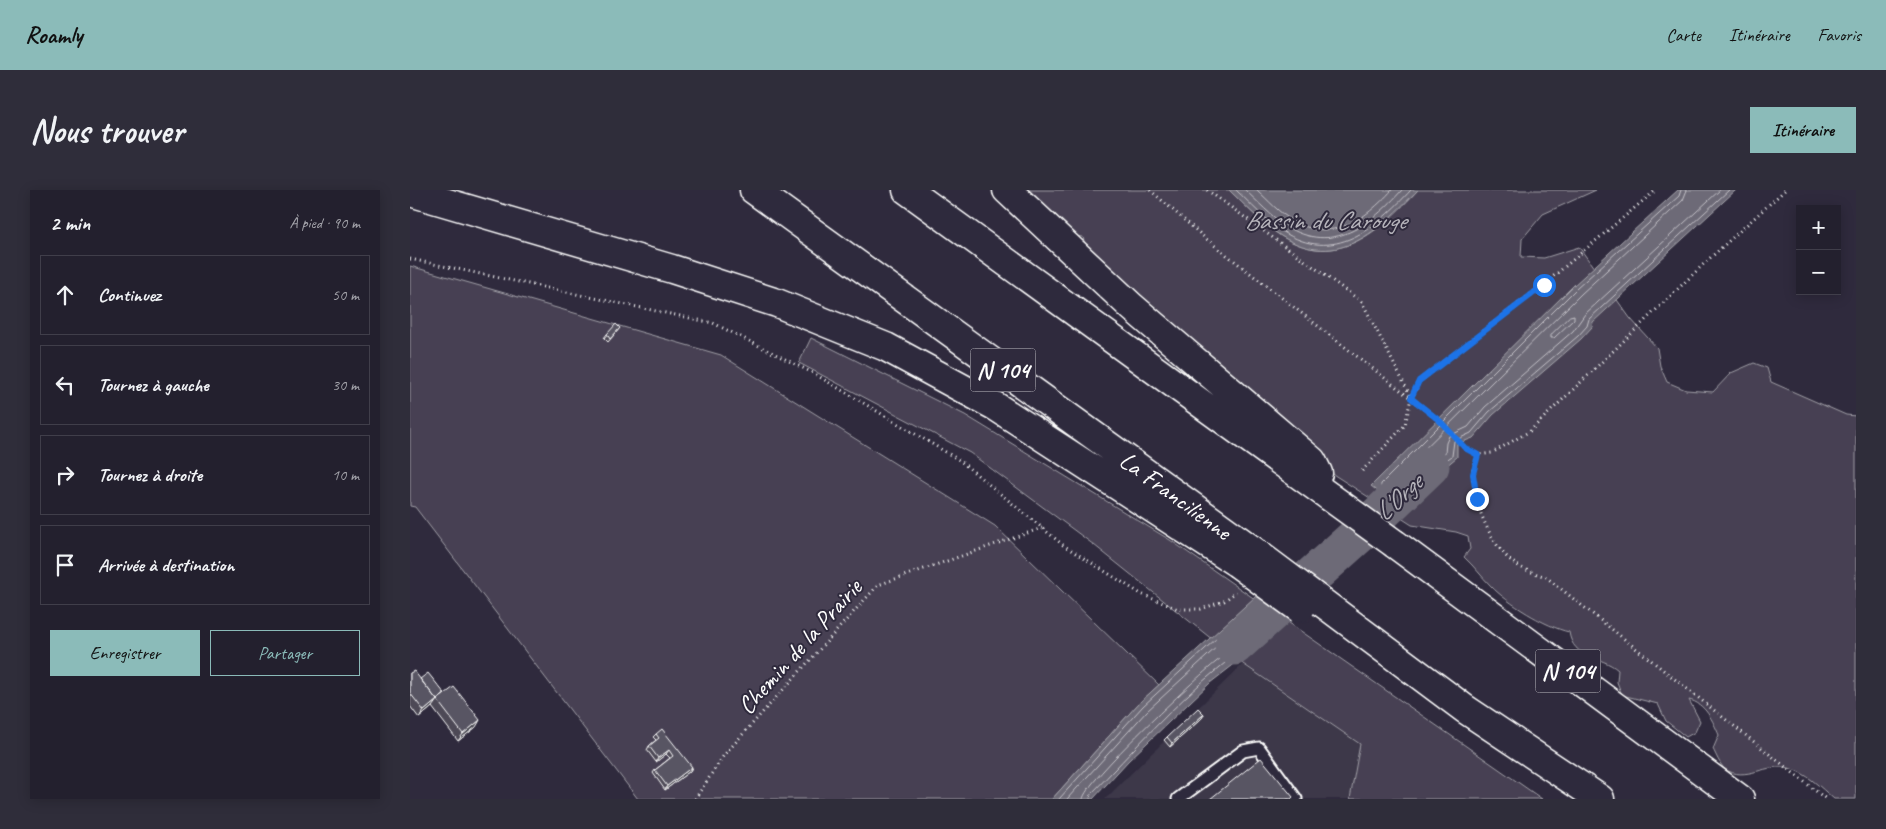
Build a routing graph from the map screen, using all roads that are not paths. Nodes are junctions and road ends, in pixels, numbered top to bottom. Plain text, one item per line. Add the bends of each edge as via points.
1 (754, 190) edge
2 (907, 190) edge
3 (1007, 190) edge
4 (410, 192) edge
5 (1330, 497) junction
6 (1244, 556) junction
7 (1178, 799) edge
8 (1296, 799) edge
9 (1600, 799) edge
10 (1740, 799) edge

1 - 6 highway, La Francilienne / N 104
2 - 5 highway, N 104
3 - 5 highway via 1132,307 1312,461
4 - 6 highway via 777,303 886,347 995,406
5 - 10 highway, N 104, bridge
6 - 9 highway, La Francilienne / N 104, bridge via 1312,606
7 - 8 lane via 1243,751 1259,748

